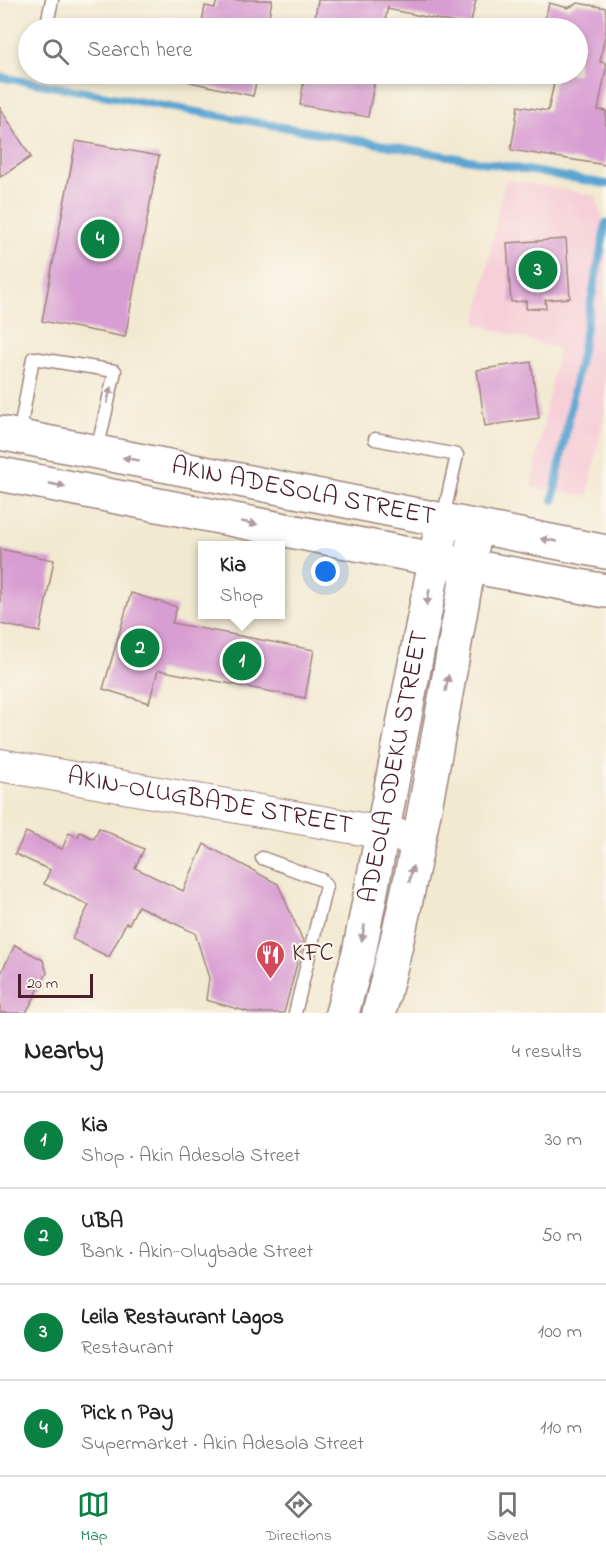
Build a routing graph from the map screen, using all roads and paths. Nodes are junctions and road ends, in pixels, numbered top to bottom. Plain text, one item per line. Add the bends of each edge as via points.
1 (52, 0) edge
2 (48, 18) edge
3 (9, 435) edge
4 (375, 439) dead end
5 (97, 452) junction
6 (0, 474) edge
7 (443, 519) junction
8 (476, 526) junction
9 (606, 552) edge
10 (435, 560) junction
11 (469, 566) junction
12 (606, 591) edge
13 (0, 765) edge
14 (383, 832) junction
15 (418, 839) junction
16 (262, 858) dead end
17 (295, 1013) edge
18 (342, 1013) edge
19 (379, 1013) edge

1 - 2 lane
3 - 5 main road, AKIN ADESOLA STREET
5 -> 3 lane via 115,371 33,358
4 - 7 lane via 457,455
7 -> 5 main road, AKIN ADESOLA STREET
6 -> 10 main road, AKIN ADESOLA STREET
7 - 8 main road, AKIN ADESOLA STREET
7 - 10 main road, ADEOLA ODEKU STREET
9 -> 8 main road, AKIN ADESOLA STREET
8 - 11 main road, ADEOLA ODEKU STREET
10 - 11 main road, AKIN ADESOLA STREET
10 -> 14 main road, ADEOLA ODEKU STREET
11 - 12 main road, AKIN ADESOLA STREET
15 -> 11 main road, ADEOLA ODEKU STREET
13 - 14 street, AKIN-OLUGBADE STREET
14 - 15 street, AKIN-OLUGBADE STREET
14 -> 18 main road, ADEOLA ODEKU STREET
19 -> 15 main road, ADEOLA ODEKU STREET
16 - 17 lane via 322,880 326,886

